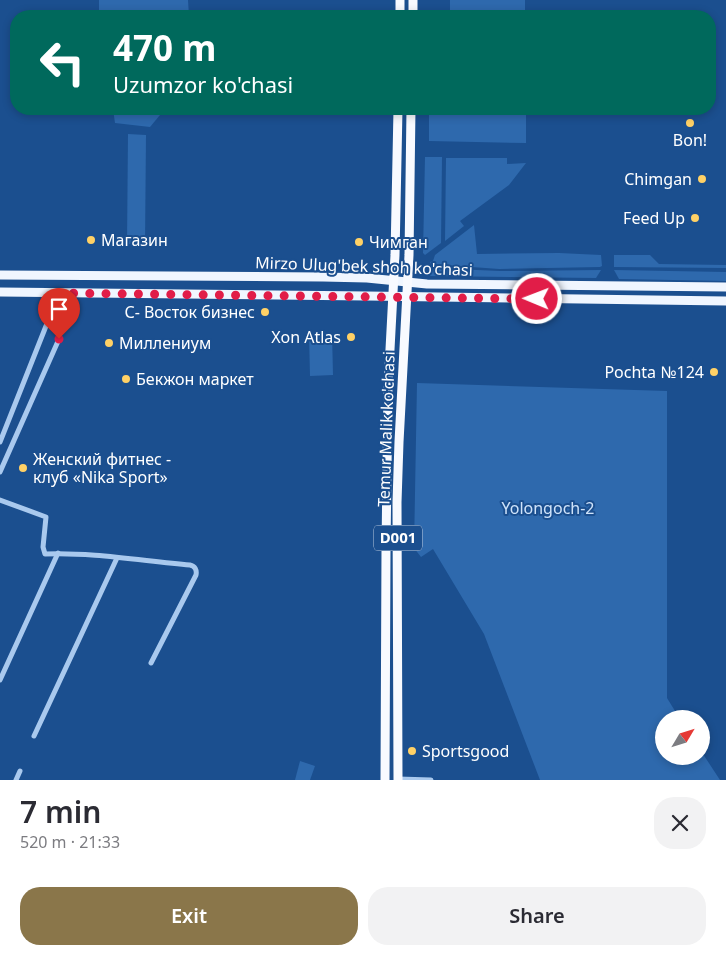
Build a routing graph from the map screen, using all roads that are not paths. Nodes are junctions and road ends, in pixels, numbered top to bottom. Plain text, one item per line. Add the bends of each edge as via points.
1 (398, 115) edge
2 (411, 115) edge
3 (0, 274) edge
4 (142, 276) junction
5 (214, 276) junction
6 (394, 281) junction
7 (407, 282) junction
8 (537, 285) junction
9 (726, 287) edge
10 (0, 292) edge
11 (52, 293) junction
12 (142, 294) junction
13 (214, 294) junction
14 (393, 296) junction
15 (407, 297) junction
16 (537, 299) junction
17 (726, 302) edge
18 (0, 442) edge
19 (0, 472) edge
20 (0, 500) edge
21 (58, 553) junction
22 (117, 558) junction
23 (152, 663) dead end
24 (0, 680) edge
25 (34, 736) dead end
26 (20, 771) dead end
27 (398, 779) edge
28 (16, 780) edge
29 (385, 780) edge
30 (431, 780) edge

1 - 6 highway, Temur Malik ko'chasi / D001
2 - 7 highway, Temur Malik ko'chasi / D001
3 - 4 main road, Mirzo Ulug'bek shoh ko'chasi
4 - 5 main road, Mirzo Ulug'bek shoh ko'chasi
4 - 12 main road
5 - 6 main road, Mirzo Ulug'bek shoh ko'chasi
5 - 13 main road
6 - 7 main road, Mirzo Ulug'bek shoh ko'chasi
6 - 14 highway, Temur Malik ko'chasi / D001
7 - 8 main road, Mirzo Ulug'bek shoh ko'chasi
7 - 15 highway, Temur Malik ko'chasi / D001
8 - 9 main road, Mirzo Ulug'bek shoh ko'chasi
8 - 16 main road
10 - 11 main road, Mirzo Ulug'bek shoh ko'chasi
11 - 12 main road, Mirzo Ulug'bek shoh ko'chasi
11 - 18 street via 48,321
11 - 19 street via 59,339
12 - 13 main road, Mirzo Ulug'bek shoh ko'chasi
13 - 14 main road, Mirzo Ulug'bek shoh ko'chasi
14 - 15 main road, Mirzo Ulug'bek shoh ko'chasi
14 - 29 highway, Temur Malik ko'chasi / D001 via 388,388
15 - 16 main road, Mirzo Ulug'bek shoh ko'chasi
15 - 27 highway, Temur Malik ko'chasi / D001 via 397,502
16 - 17 main road, Mirzo Ulug'bek shoh ko'chasi
20 - 21 street via 46,517 43,551 45,554
21 - 22 street
21 - 24 street
22 - 23 street via 190,565 196,571
22 - 25 street
26 - 28 street
27 - 30 street

